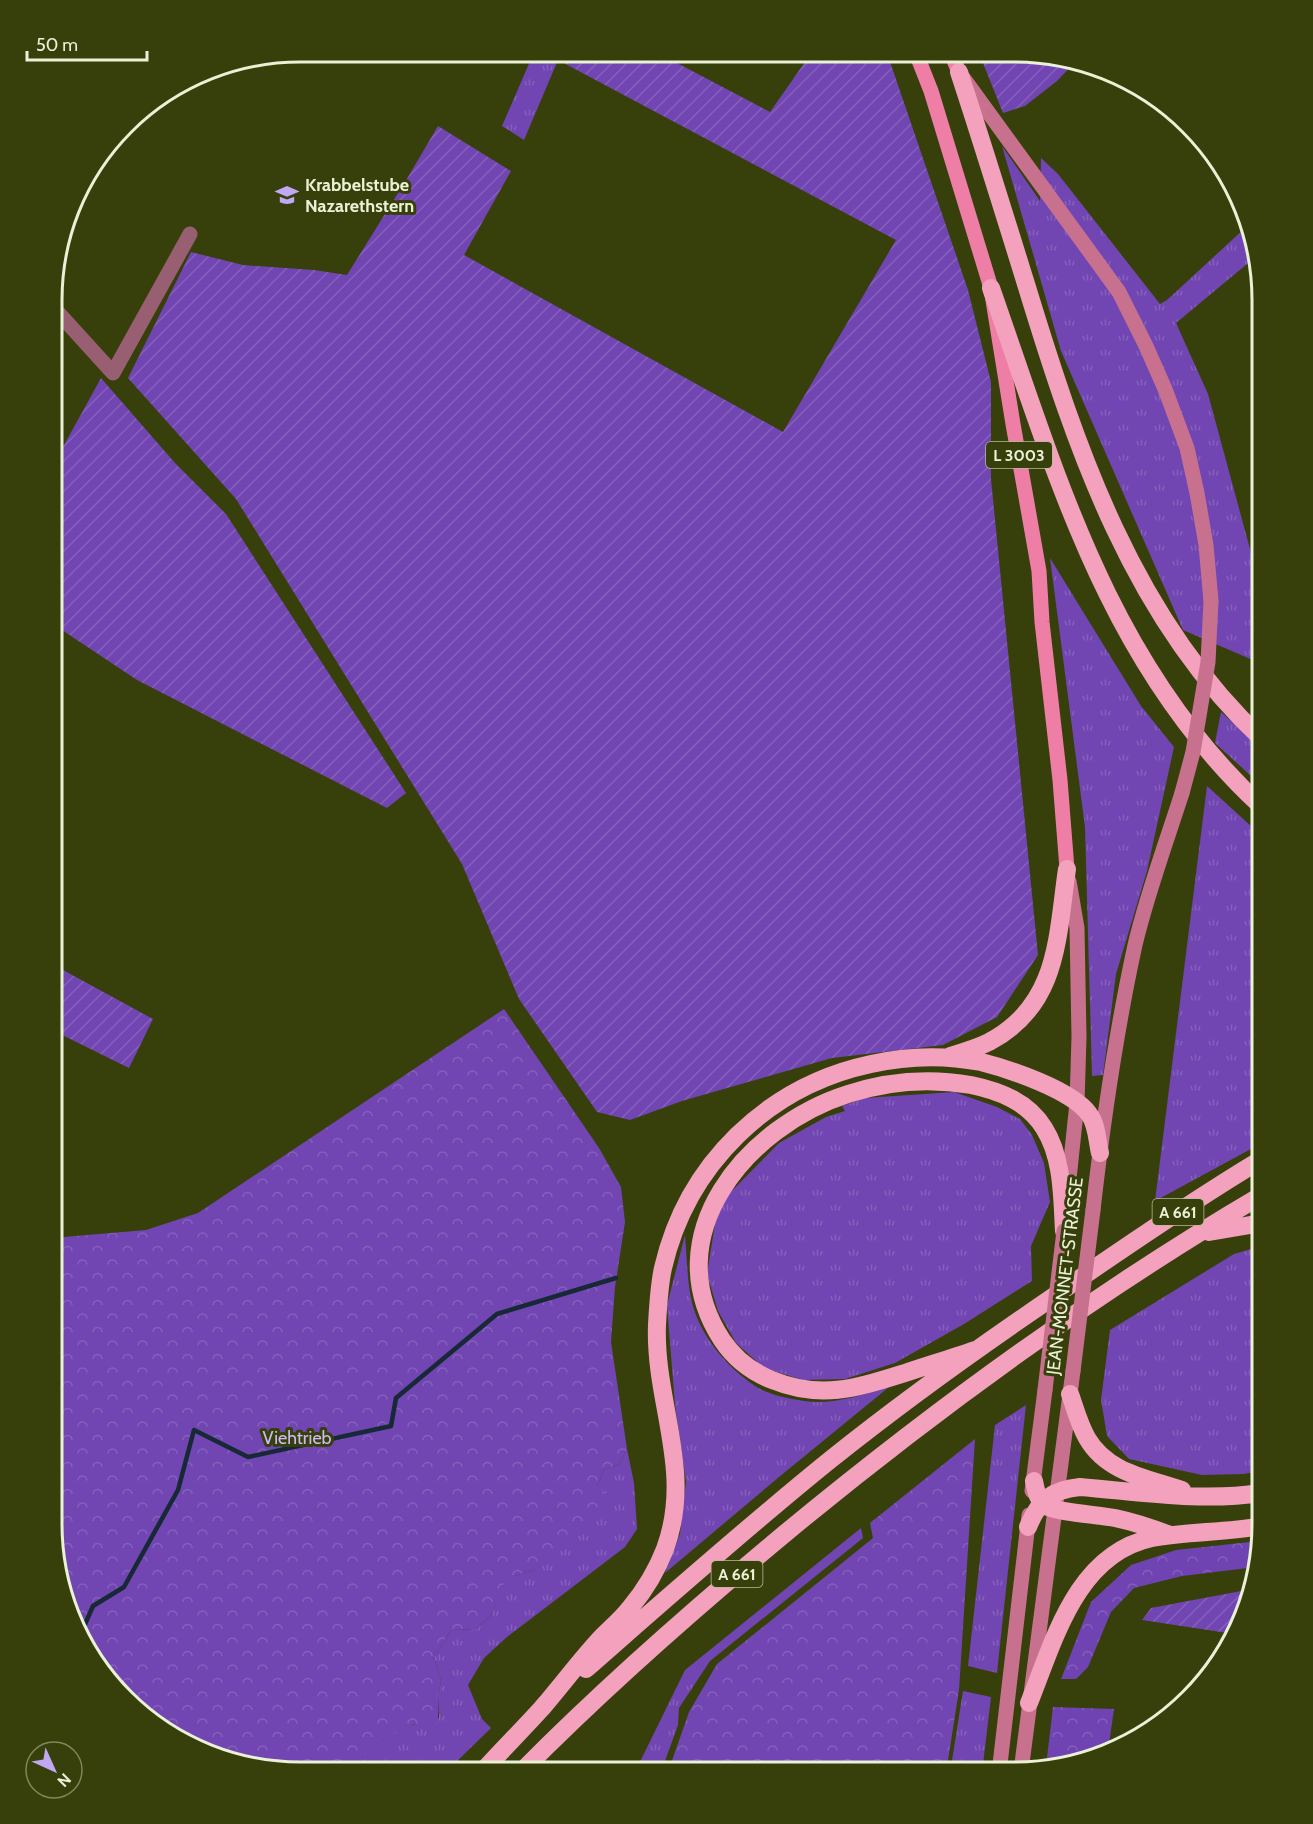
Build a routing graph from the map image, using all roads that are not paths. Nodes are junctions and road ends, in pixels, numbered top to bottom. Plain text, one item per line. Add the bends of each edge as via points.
1 (919, 62) edge
2 (955, 62) edge
3 (959, 72) junction
4 (190, 234) dead end
5 (991, 288) junction
6 (62, 317) edge
7 (1252, 728) edge
8 (1252, 796) edge
9 (1067, 869) junction
10 (944, 1058) junction
11 (1077, 1103) junction
12 (1100, 1153) junction
13 (1252, 1165) edge
14 (1252, 1201) edge
15 (1252, 1225) edge
16 (1064, 1231) junction
17 (1196, 1235) junction
18 (975, 1350) junction
19 (1070, 1394) junction
20 (1034, 1481) junction
21 (1252, 1495) edge
22 (1201, 1496) junction
23 (1052, 1501) junction
24 (1028, 1527) junction
25 (1252, 1528) edge
26 (1170, 1535) junction
27 (1029, 1703) junction
28 (542, 1708) junction
29 (491, 1762) edge
30 (531, 1762) edge
31 (1000, 1762) edge
32 (1022, 1762) edge

1 - 5 main road, L 3003
2 - 3 main road
3 - 7 highway via 1057,383 1098,493 1160,615 1203,677
3 - 12 main road, JEAN-MONNET-STRASSE, bridge via 1119,292 1165,389 1187,448 1206,545 1211,601 1208,662 1193,752 1136,944
4 - 6 street via 113,374
5 - 8 highway via 1068,505 1114,610 1156,682 1195,735
5 - 9 main road, L 3003 via 1039,571
9 - 10 highway via 1054,960 1033,1004 1005,1032
9 - 11 main road, L 3003 via 1077,928
10 - 11 highway via 1015,1073
10 - 28 highway via 890,1060 852,1068 786,1096 741,1131 695,1190 668,1253 658,1305 657,1346 676,1478 670,1533 654,1574 629,1610
11 - 12 highway via 1091,1116
11 - 16 main road, L 3003
12 - 19 main road, JEAN-MONNET-STRASSE, bridge
13 - 18 highway, A 661
14 - 17 highway, A 661
15 - 17 highway
16 - 18 highway via 1061,1179 1044,1127 1019,1102 1006,1095 986,1088 940,1082 883,1085 847,1094 812,1109 755,1150 710,1211 699,1252 704,1306 724,1344 762,1376 805,1390 837,1391
16 - 20 main road, JEAN-MONNET-STRASSE / L 3003, bridge
17 - 30 highway, A 661 via 1011,1360 848,1481 626,1669
18 - 28 highway, A 661 via 822,1466
19 - 22 highway via 1085,1436 1109,1464
19 - 23 main road, JEAN-MONNET-STRASSE
20 - 23 highway via 1036,1494
20 - 24 main road, JEAN-MONNET-STRASSE / L 3003
21 - 22 highway
22 - 23 highway via 1080,1487
23 - 24 highway via 1034,1512
23 - 26 highway
23 - 27 main road, JEAN-MONNET-STRASSE
24 - 31 main road, JEAN-MONNET-STRASSE / L 3003
25 - 26 highway
26 - 27 highway via 1128,1547 1101,1564 1088,1578 1064,1617
27 - 32 main road, JEAN-MONNET-STRASSE
28 - 29 highway, A 661

